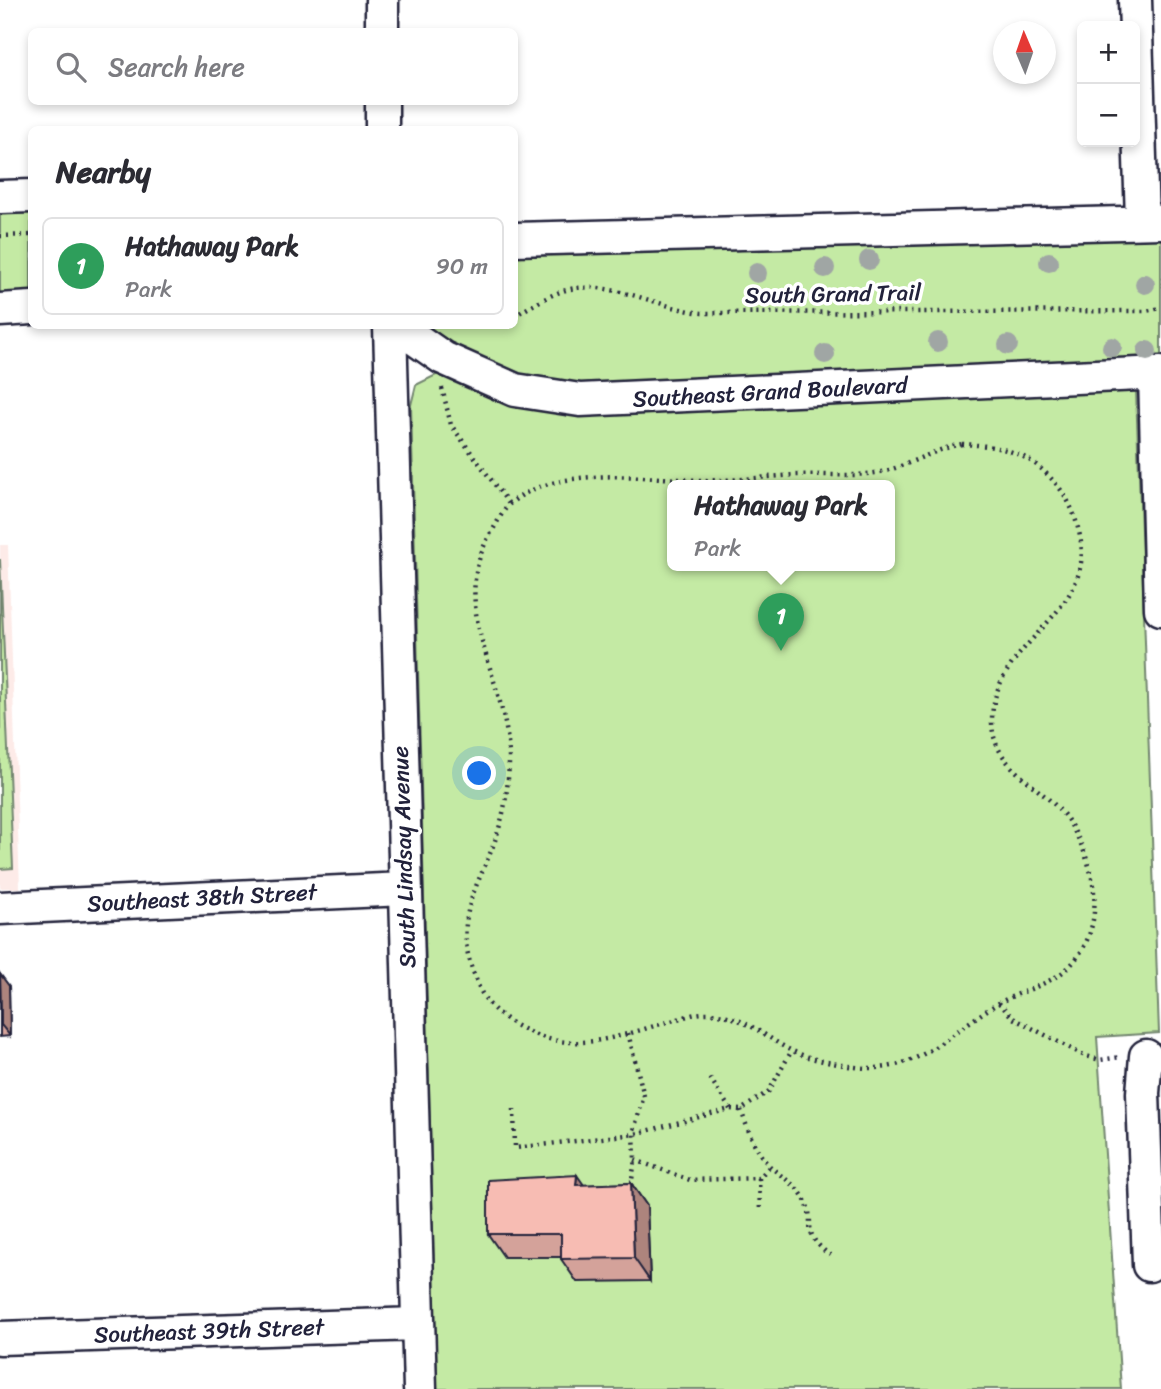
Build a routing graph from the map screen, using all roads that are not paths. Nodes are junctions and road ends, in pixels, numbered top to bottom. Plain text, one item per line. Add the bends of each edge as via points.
1 (382, 0) edge
2 (1135, 0) edge
3 (382, 28) edge
4 (382, 105) edge
5 (382, 126) edge
6 (28, 196) edge
7 (0, 197) edge
8 (1151, 221) edge
9 (518, 239) edge
10 (28, 309) edge
11 (0, 310) edge
12 (390, 329) edge
13 (401, 329) edge
14 (1158, 374) edge
15 (1161, 609) edge
16 (404, 889) junction
17 (0, 908) edge
18 (1144, 1056) edge
19 (1149, 1265) dead end
20 (417, 1324) junction
21 (0, 1338) edge
22 (420, 1389) edge

1 - 3 street
2 - 8 street
4 - 5 street
6 - 7 street
8 - 9 street
10 - 11 street
12 - 16 street, South Lindsay Avenue
13 - 14 street, Southeast Grand Boulevard via 443,358 514,390 580,400
14 - 15 street
16 - 17 street, Southeast 38th Street
16 - 20 street, South Lindsay Avenue via 415,1111
18 - 19 street
20 - 21 street, Southeast 39th Street
20 - 22 street, South Lindsay Avenue

